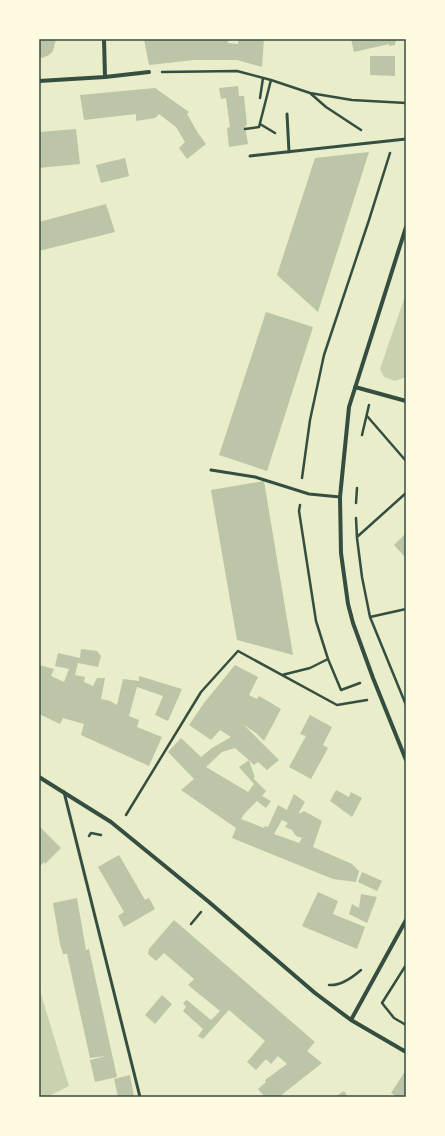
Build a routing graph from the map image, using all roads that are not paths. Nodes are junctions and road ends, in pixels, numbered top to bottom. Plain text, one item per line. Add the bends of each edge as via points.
1 (104, 39) edge
2 (149, 72) road end
3 (105, 77) junction
4 (39, 81) edge
5 (287, 114) dead end
6 (406, 139) edge
7 (289, 152) junction
8 (250, 156) dead end
9 (406, 227) edge
10 (355, 388) junction
11 (406, 401) edge
12 (211, 470) dead end
13 (340, 497) junction
14 (406, 760) edge
15 (39, 776) edge
16 (64, 792) junction
17 (406, 920) edge
18 (351, 1020) junction
19 (406, 1052) edge
20 (140, 1097) edge

1 - 3 street
2 - 3 street
3 - 4 street
5 - 7 lane
6 - 7 lane
7 - 8 lane
9 - 10 street
10 - 11 street
10 - 13 street via 349,407
12 - 13 lane via 255,477 309,494
13 - 14 street via 341,553 348,604
15 - 16 street
16 - 18 street via 111,822 315,993
16 - 20 lane
17 - 18 street
18 - 19 street

